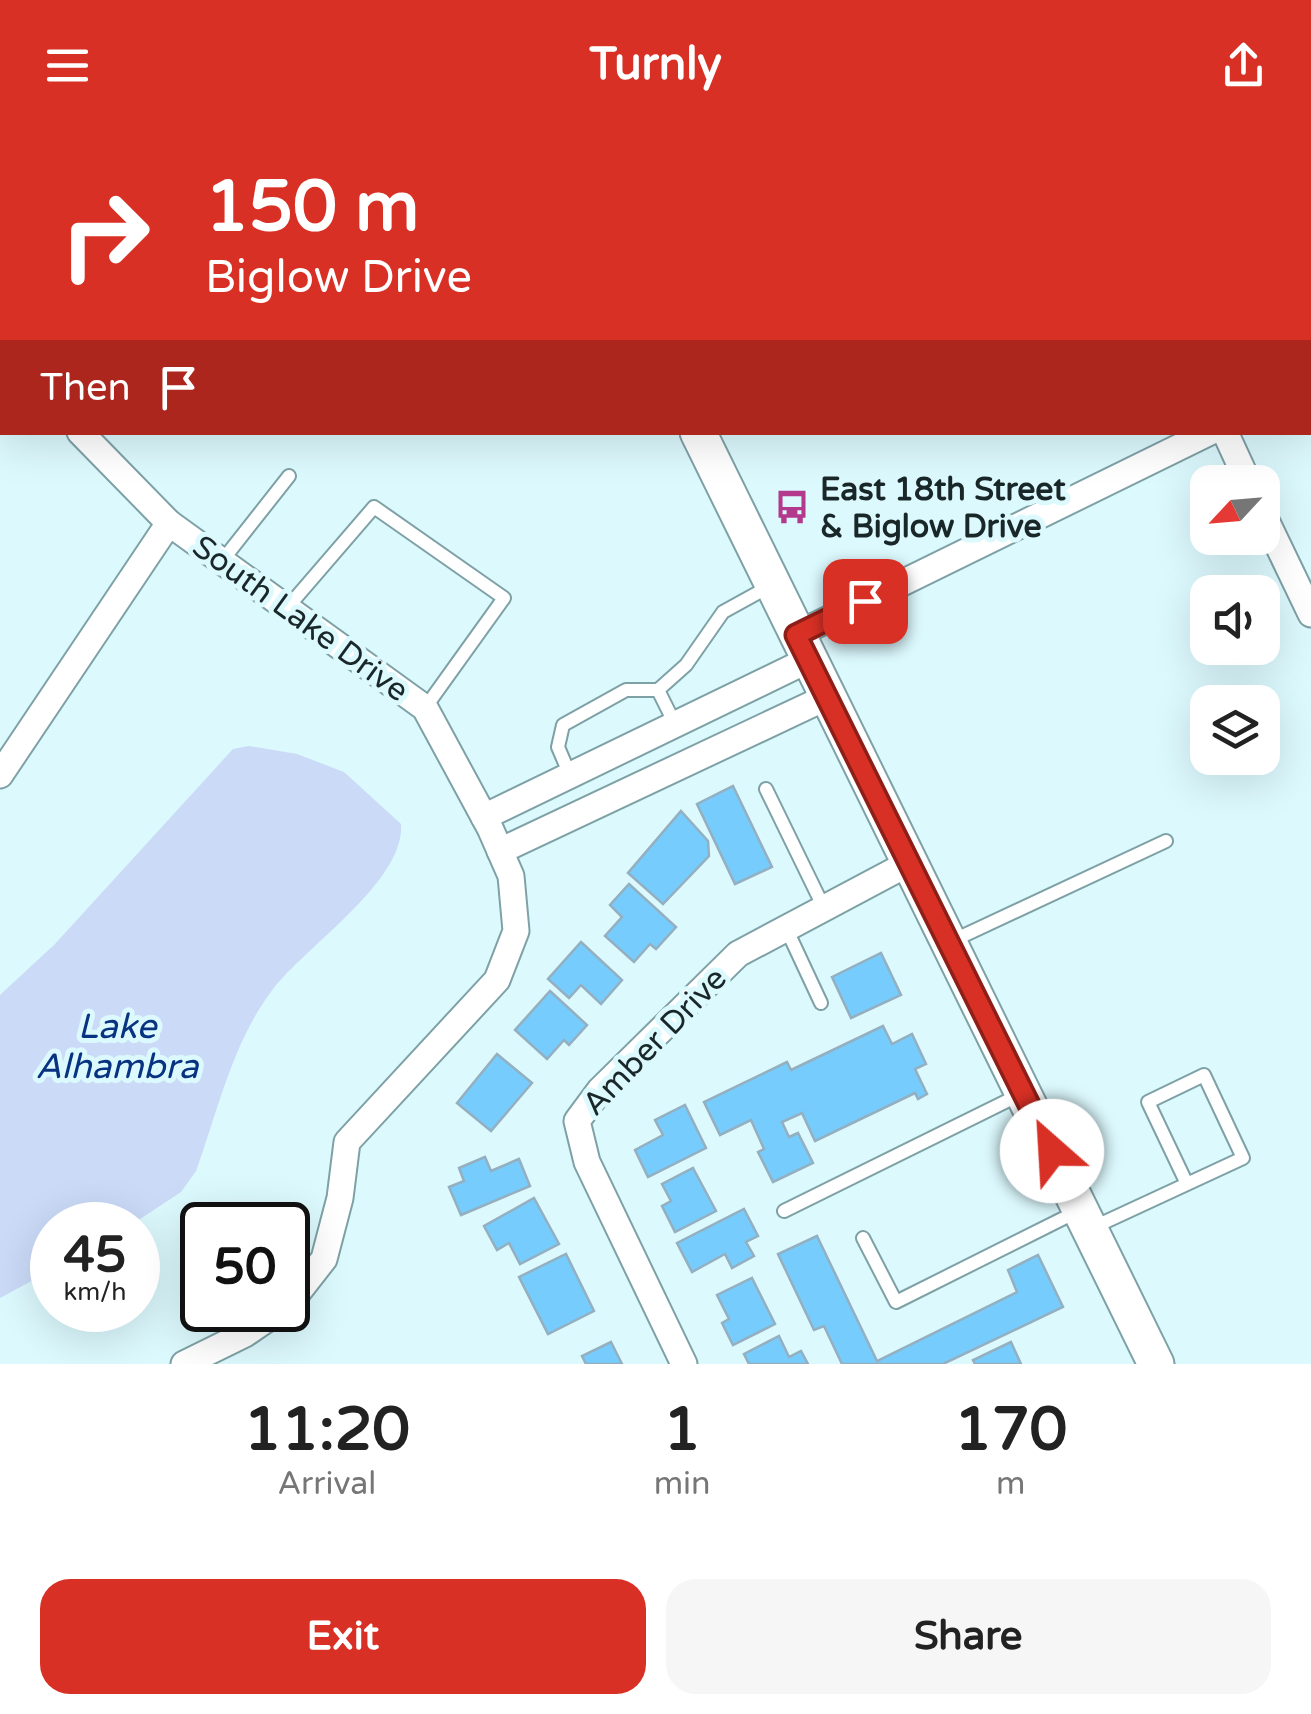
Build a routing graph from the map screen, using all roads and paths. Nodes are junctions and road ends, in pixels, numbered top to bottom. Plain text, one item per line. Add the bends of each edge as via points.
1 (83, 435) edge
2 (699, 435) edge
3 (1204, 435) edge
4 (1226, 435) edge
5 (1240, 465) edge
6 (289, 476) dead end
7 (169, 522) junction
8 (1280, 549) edge
9 (222, 561) junction
10 (772, 585) junction
11 (287, 608) junction
12 (1311, 614) edge
13 (802, 648) junction
14 (658, 690) junction
15 (826, 697) junction
16 (424, 708) junction
17 (675, 724) junction
18 (0, 774) edge
19 (570, 775) junction
20 (766, 789) dead end
21 (491, 832) junction
22 (1166, 841) dead end
23 (910, 862) junction
24 (824, 908) junction
25 (786, 928) junction
26 (950, 942) junction
27 (821, 1003) dead end
28 (1023, 1093) junction
29 (1188, 1184) junction
30 (784, 1211) dead end
31 (1085, 1220) junction
32 (864, 1238) dead end
33 (310, 1277) edge
34 (248, 1332) edge
35 (184, 1364) edge
36 (684, 1364) edge
37 (1156, 1364) edge

1 - 7 street, South Lake Drive
2 - 10 main road
3 - 13 street
4 - 5 street
6 - 9 lane
7 - 9 street, South Lake Drive
7 - 18 street
8 - 12 street
9 - 11 street, South Lake Drive
10 - 13 main road
10 - 14 lane via 724,612 686,666
11 - 16 street, South Lake Drive
11 - 16 lane via 374,507 504,598
13 - 15 main road
13 - 17 street
14 - 17 lane
14 - 19 lane via 626,690 562,726 558,747
15 - 21 street
15 - 23 main road
16 - 21 street, South Lake Drive
17 - 19 street
19 - 21 street
20 - 24 lane
21 - 33 street, South Lake Drive via 511,876 516,931 497,980 347,1142 324,1259
22 - 26 lane
23 - 24 street, Amber Drive
23 - 26 main road
24 - 25 street, Amber Drive
25 - 27 lane
25 - 36 street, Amber Drive via 738,954 577,1121 588,1162
26 - 28 main road
28 - 30 lane
28 - 31 main road
29 - 29 lane via 1243,1158 1204,1075 1148,1102
29 - 31 lane
31 - 32 lane via 896,1302
31 - 37 main road
34 - 35 street

